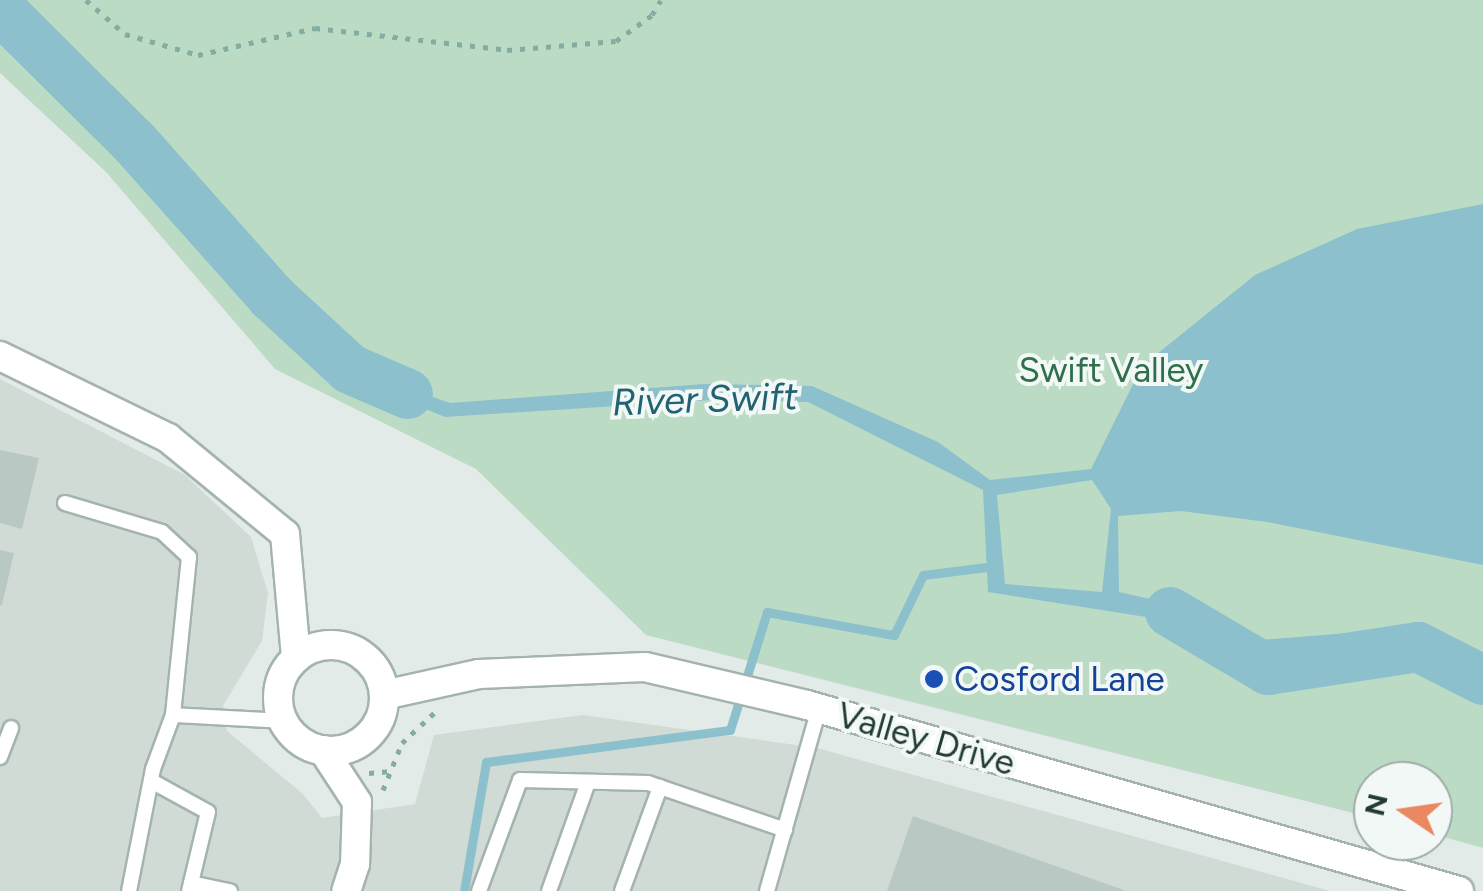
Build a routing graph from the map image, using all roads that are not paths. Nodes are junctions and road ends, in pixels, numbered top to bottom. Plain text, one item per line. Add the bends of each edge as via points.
1 (0, 356) edge
2 (65, 503) dead end
3 (296, 658) junction
4 (384, 696) junction
5 (819, 709) junction
6 (173, 715) junction
7 (283, 721) junction
8 (11, 728) dead end
9 (322, 750) junction
10 (0, 757) edge
11 (588, 782) junction
12 (154, 783) junction
13 (660, 787) junction
14 (784, 830) junction
15 (190, 887) edge
16 (129, 891) edge
17 (230, 891) edge
18 (346, 891) edge
19 (479, 891) edge
20 (549, 891) edge
21 (622, 891) edge
22 (767, 891) edge
23 (1459, 891) edge

1 - 3 street via 168,438 285,534
2 - 6 lane via 162,532 190,557
3 - 4 street via 310,649 343,646 372,664
3 - 7 street via 279,688
4 - 5 street, Valley Drive via 480,674 645,667
4 - 9 street via 366,738
5 - 14 lane
5 - 23 street, Valley Drive
6 - 7 lane
6 - 12 lane
7 - 9 street via 306,745
8 - 10 lane
9 - 18 street via 357,802 355,864
11 - 13 lane
11 - 19 lane via 520,780
11 - 20 lane
12 - 15 lane via 208,812
12 - 16 lane
13 - 14 lane
13 - 21 lane
14 - 22 lane
15 - 17 lane

